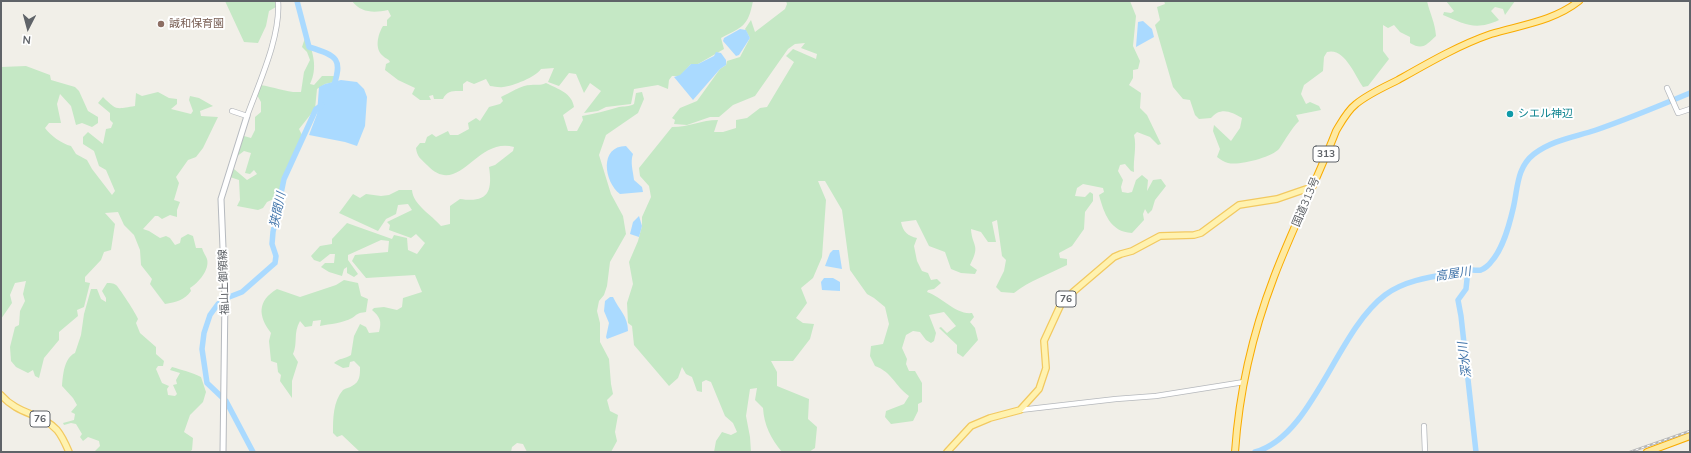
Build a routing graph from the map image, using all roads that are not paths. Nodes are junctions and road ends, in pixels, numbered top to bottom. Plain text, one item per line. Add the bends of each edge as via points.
1 (278, 1) edge
2 (1579, 1) edge
3 (1667, 88) dead end
4 (1690, 109) edge
5 (232, 111) dead end
6 (248, 116) junction
7 (1311, 190) junction
8 (1244, 382) junction
9 (1, 395) edge
10 (1020, 410) junction
11 (1424, 426) dead end
12 (1690, 436) edge
13 (1690, 441) edge
14 (70, 452) edge
15 (223, 452) edge
16 (947, 452) edge
17 (1235, 452) edge
18 (1425, 452) edge
19 (1647, 452) edge
20 (1658, 452) edge

1 - 6 street via 276,33
2 - 7 highway, 国道313号 / 313 via 1553,16 1468,44 1360,101 1339,125
3 - 4 street via 1678,113
5 - 6 street
6 - 15 main road, 福山上御領線 via 221,199 225,298
7 - 8 highway, 国道313号 / 313 via 1274,277 1254,338
7 - 10 main road, 76 via 1306,189 1277,200 1239,205 1201,233 1160,236 1132,252 1114,258 1061,304 1044,341 1046,368 1043,380 1039,389
8 - 10 street via 1156,396
8 - 17 highway, 国道313号 / 313
9 - 14 main road, 76 via 12,406 56,429
10 - 16 main road via 971,426
11 - 18 street
12 - 19 highway
13 - 20 highway

